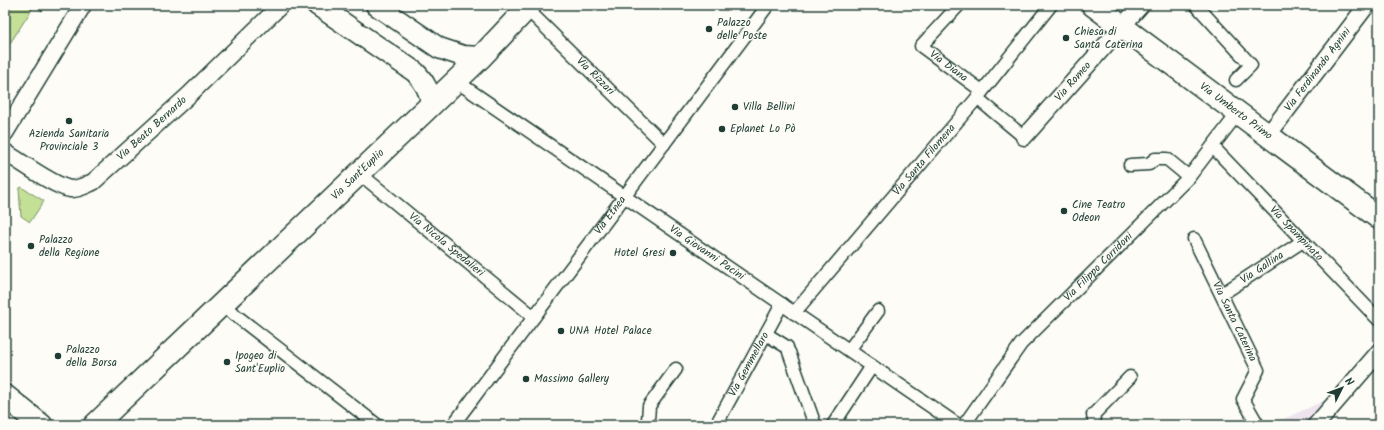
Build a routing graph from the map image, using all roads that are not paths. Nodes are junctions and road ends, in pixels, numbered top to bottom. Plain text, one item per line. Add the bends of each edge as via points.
1 (82, 5) edge
2 (280, 5) edge
3 (317, 5) edge
4 (376, 5) edge
5 (768, 5) edge
6 (959, 5) edge
7 (1051, 5) edge
8 (1093, 5) edge
9 (1141, 5) edge
10 (1196, 5) edge
11 (1367, 5) edge
12 (529, 7) edge
13 (1122, 27) junction
14 (481, 57) junction
15 (1236, 80) dead end
16 (456, 81) junction
17 (979, 94) junction
18 (432, 104) junction
19 (1238, 113) junction
20 (5, 133) edge
21 (1268, 135) junction
22 (1024, 137) joint
23 (664, 144) junction
24 (1213, 147) junction
25 (5, 152) edge
26 (1130, 165) dead end
27 (359, 173) junction
28 (1189, 177) junction
29 (624, 196) junction
30 (1379, 218) edge
31 (1194, 239) dead end
32 (1303, 241) junction
33 (1222, 294) junction
34 (222, 304) junction
35 (782, 304) junction
36 (878, 311) dead end
37 (794, 313) junction
38 (534, 317) junction
39 (1379, 320) edge
40 (766, 334) junction
41 (849, 350) junction
42 (1379, 352) edge
43 (872, 366) junction
44 (676, 369) dead end
45 (1130, 377) dead end
46 (5, 396) edge
47 (38, 422) edge
48 (721, 423) edge
49 (95, 425) edge
50 (377, 425) edge
51 (453, 425) edge
52 (645, 425) edge
53 (815, 425) edge
54 (833, 425) edge
55 (958, 425) edge
56 (964, 425) edge
57 (1095, 425) edge
58 (1258, 425) edge
59 (1316, 425) edge

1 - 20 street
2 - 25 street, Via Beato Bernardo via 189,95 93,182 70,189 56,184
3 - 18 street via 415,72 428,90
4 - 14 street via 439,48 464,56
5 - 23 street, Via Etnea
6 - 17 street, Via Diana via 921,46
7 - 17 street, Via Santa Filomena
8 - 13 main road, Via Umberto Primo
9 - 13 street, Via Romeo
10 - 15 street via 1251,65
11 - 21 street, Via Ferdinando Agnini
12 - 14 main road, Via Sant'Euplio
12 - 23 street, Via Rizzari
13 - 19 main road, Via Umberto Primo
13 - 22 street, Via Romeo
14 - 16 main road, Via Sant'Euplio
16 - 18 main road, Via Sant'Euplio
16 - 29 street, Via Giovanni Pacini
17 - 22 street
17 - 37 street, Via Santa Filomena
18 - 27 main road, Via Sant'Euplio
19 - 21 main road, Via Umberto Primo
19 - 24 street, Via Filippo Corridoni
21 - 30 main road, Via Umberto Primo
23 - 29 street, Via Etnea
24 - 28 street, Via Filippo Corridoni
24 - 32 street, Via Spampinato
26 - 28 street via 1150,164 1155,159 1167,159
27 - 34 main road, Via Sant'Euplio
27 - 38 street, Via Nicola Spedalieri
28 - 56 street, Via Filippo Corridoni via 1021,344
29 - 35 street, Via Giovanni Pacini
29 - 38 street, Via Etnea
31 - 33 street, Via Santa Caterina
32 - 33 street, Via Gallina
32 - 39 street, Via Spampinato
33 - 58 street, Via Santa Caterina via 1258,370 1243,399
34 - 49 main road, Via Sant'Euplio
34 - 50 street
35 - 37 street, Via Giovanni Pacini
35 - 40 street, Via Gemmellaro
36 - 41 street
37 - 41 street, Via Giovanni Pacini
38 - 51 street, Via Etnea
40 - 48 street, Via Gemmellaro
40 - 53 street via 788,350
41 - 43 street, Via Giovanni Pacini
42 - 59 street
43 - 54 street
43 - 55 street, Via Giovanni Pacini
44 - 52 street via 649,406
45 - 57 street via 1093,415
46 - 47 main road

